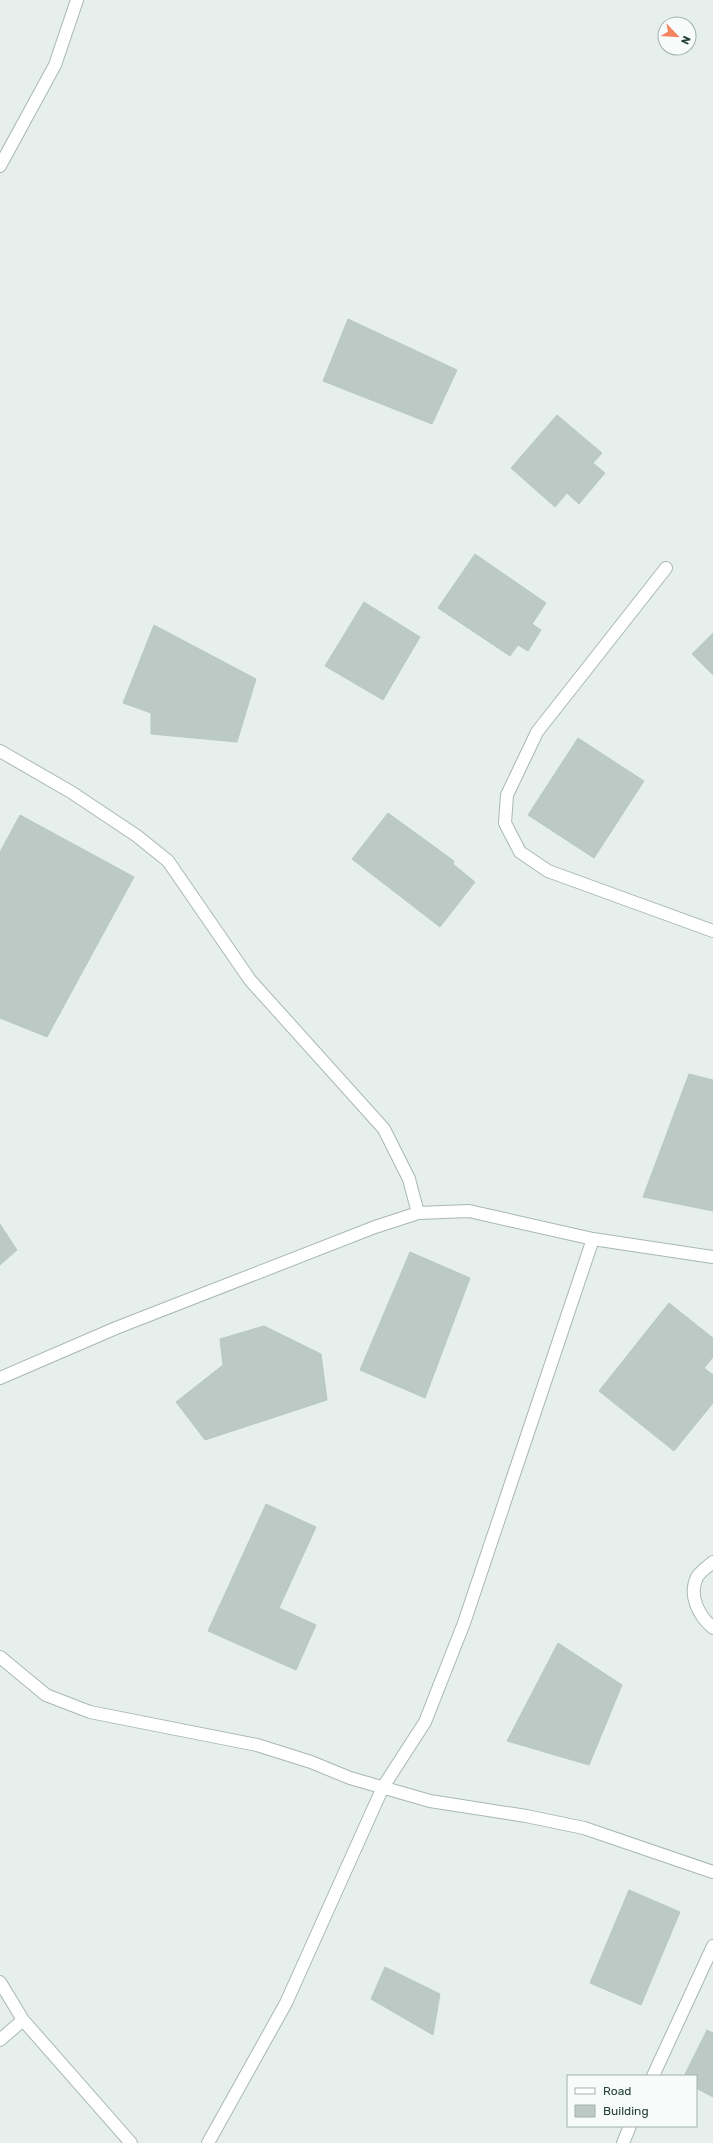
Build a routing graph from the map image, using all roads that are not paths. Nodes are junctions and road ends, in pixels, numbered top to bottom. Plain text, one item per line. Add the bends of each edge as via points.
1 (77, 0) edge
2 (0, 166) edge
3 (666, 568) dead end
4 (0, 751) edge
5 (713, 931) edge
6 (418, 1213) junction
7 (593, 1239) junction
8 (713, 1257) edge
9 (0, 1378) edge
10 (713, 1562) edge
11 (713, 1628) edge
12 (0, 1657) edge
13 (383, 1787) junction
14 (713, 1872) edge
15 (713, 1946) edge
16 (0, 1982) edge
17 (23, 2020) junction
18 (0, 2040) edge
19 (653, 2075) edge
20 (630, 2127) edge
21 (131, 2143) edge
22 (208, 2143) edge
23 (622, 2143) edge

1 - 2 street via 54,65
3 - 5 street via 537,732 507,795 505,823 520,852 548,871
4 - 6 street via 71,792 137,836 168,861 250,980 384,1129 409,1179
6 - 7 street via 469,1211
6 - 9 street via 375,1227 116,1328
7 - 8 street
7 - 13 street via 464,1623 425,1722
10 - 11 street via 697,1577 693,1598 702,1619
12 - 13 street via 46,1695 90,1712 257,1745
13 - 14 street via 430,1801 584,1828
13 - 22 street via 286,2003
15 - 19 street
16 - 17 street
17 - 18 street
17 - 21 street
20 - 23 street

